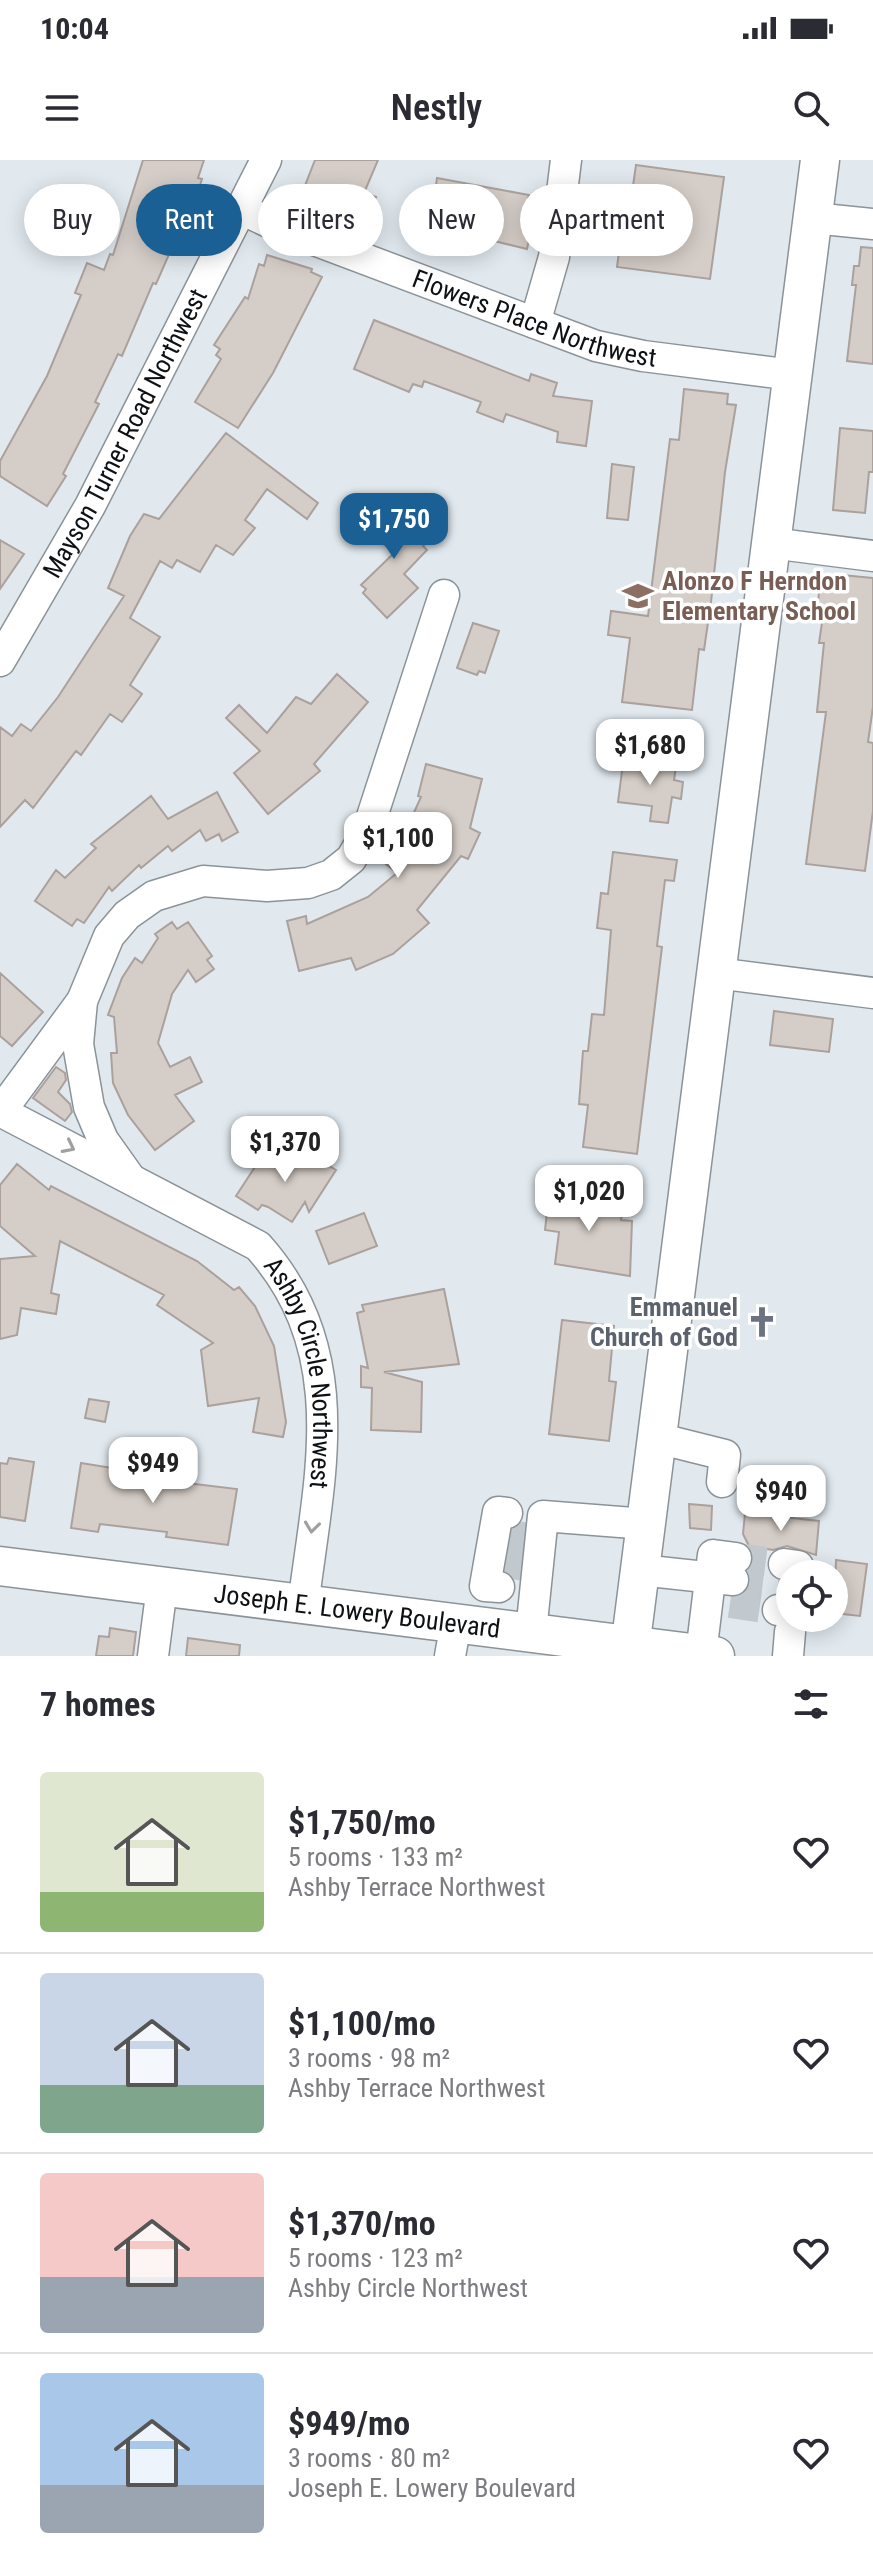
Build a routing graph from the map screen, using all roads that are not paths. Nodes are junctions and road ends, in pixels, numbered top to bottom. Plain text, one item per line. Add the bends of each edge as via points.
1 (266, 160) edge
2 (566, 160) edge
3 (820, 160) edge
4 (242, 207) edge
5 (242, 209) edge
6 (813, 218) junction
7 (873, 224) edge
8 (217, 256) edge
9 (535, 323) junction
10 (793, 375) junction
11 (771, 543) junction
12 (873, 556) edge
13 (444, 595) dead end
14 (0, 661) edge
15 (716, 973) junction
16 (873, 993) edge
17 (82, 1001) junction
18 (0, 1111) edge
19 (130, 1178) junction
20 (657, 1438) junction
21 (722, 1482) dead end
22 (646, 1524) junction
23 (0, 1566) edge
24 (640, 1570) junction
25 (162, 1587) junction
26 (303, 1606) junction
27 (531, 1632) junction
28 (453, 1640) edge
29 (630, 1650) edge
30 (708, 1655) edge
31 (153, 1656) edge

1 - 4 street, Mayson Turner Road Northwest
2 - 9 street via 554,257
3 - 6 main road
5 - 9 street, Flowers Place Northwest
6 - 7 street
6 - 10 main road
8 - 14 street, Mayson Turner Road Northwest via 90,506
9 - 10 street, Flowers Place Northwest via 596,346 643,356
10 - 11 main road
11 - 12 street
11 - 15 main road
13 - 17 street via 367,832 351,859 331,875 308,883 203,881 154,896 109,936
15 - 16 street
15 - 20 main road
17 - 18 street
17 - 19 street via 78,1044 89,1107 103,1140
18 -> 19 street, Ashby Circle Northwest
19 -> 26 street, Ashby Circle Northwest via 258,1246 282,1273 307,1321 321,1373 325,1422
20 - 21 street via 725,1455
20 - 22 main road
22 - 24 main road
22 - 27 street via 519,1551
23 - 25 main road, Joseph E. Lowery Boulevard
24 - 29 main road
24 - 30 street via 723,1584
25 - 26 main road, Joseph E. Lowery Boulevard
25 - 31 street
26 - 28 main road, Joseph E. Lowery Boulevard
27 - 28 main road, Joseph E. Lowery Boulevard
27 - 29 main road, Joseph E. Lowery Boulevard
29 - 30 main road, Joseph E. Lowery Boulevard

